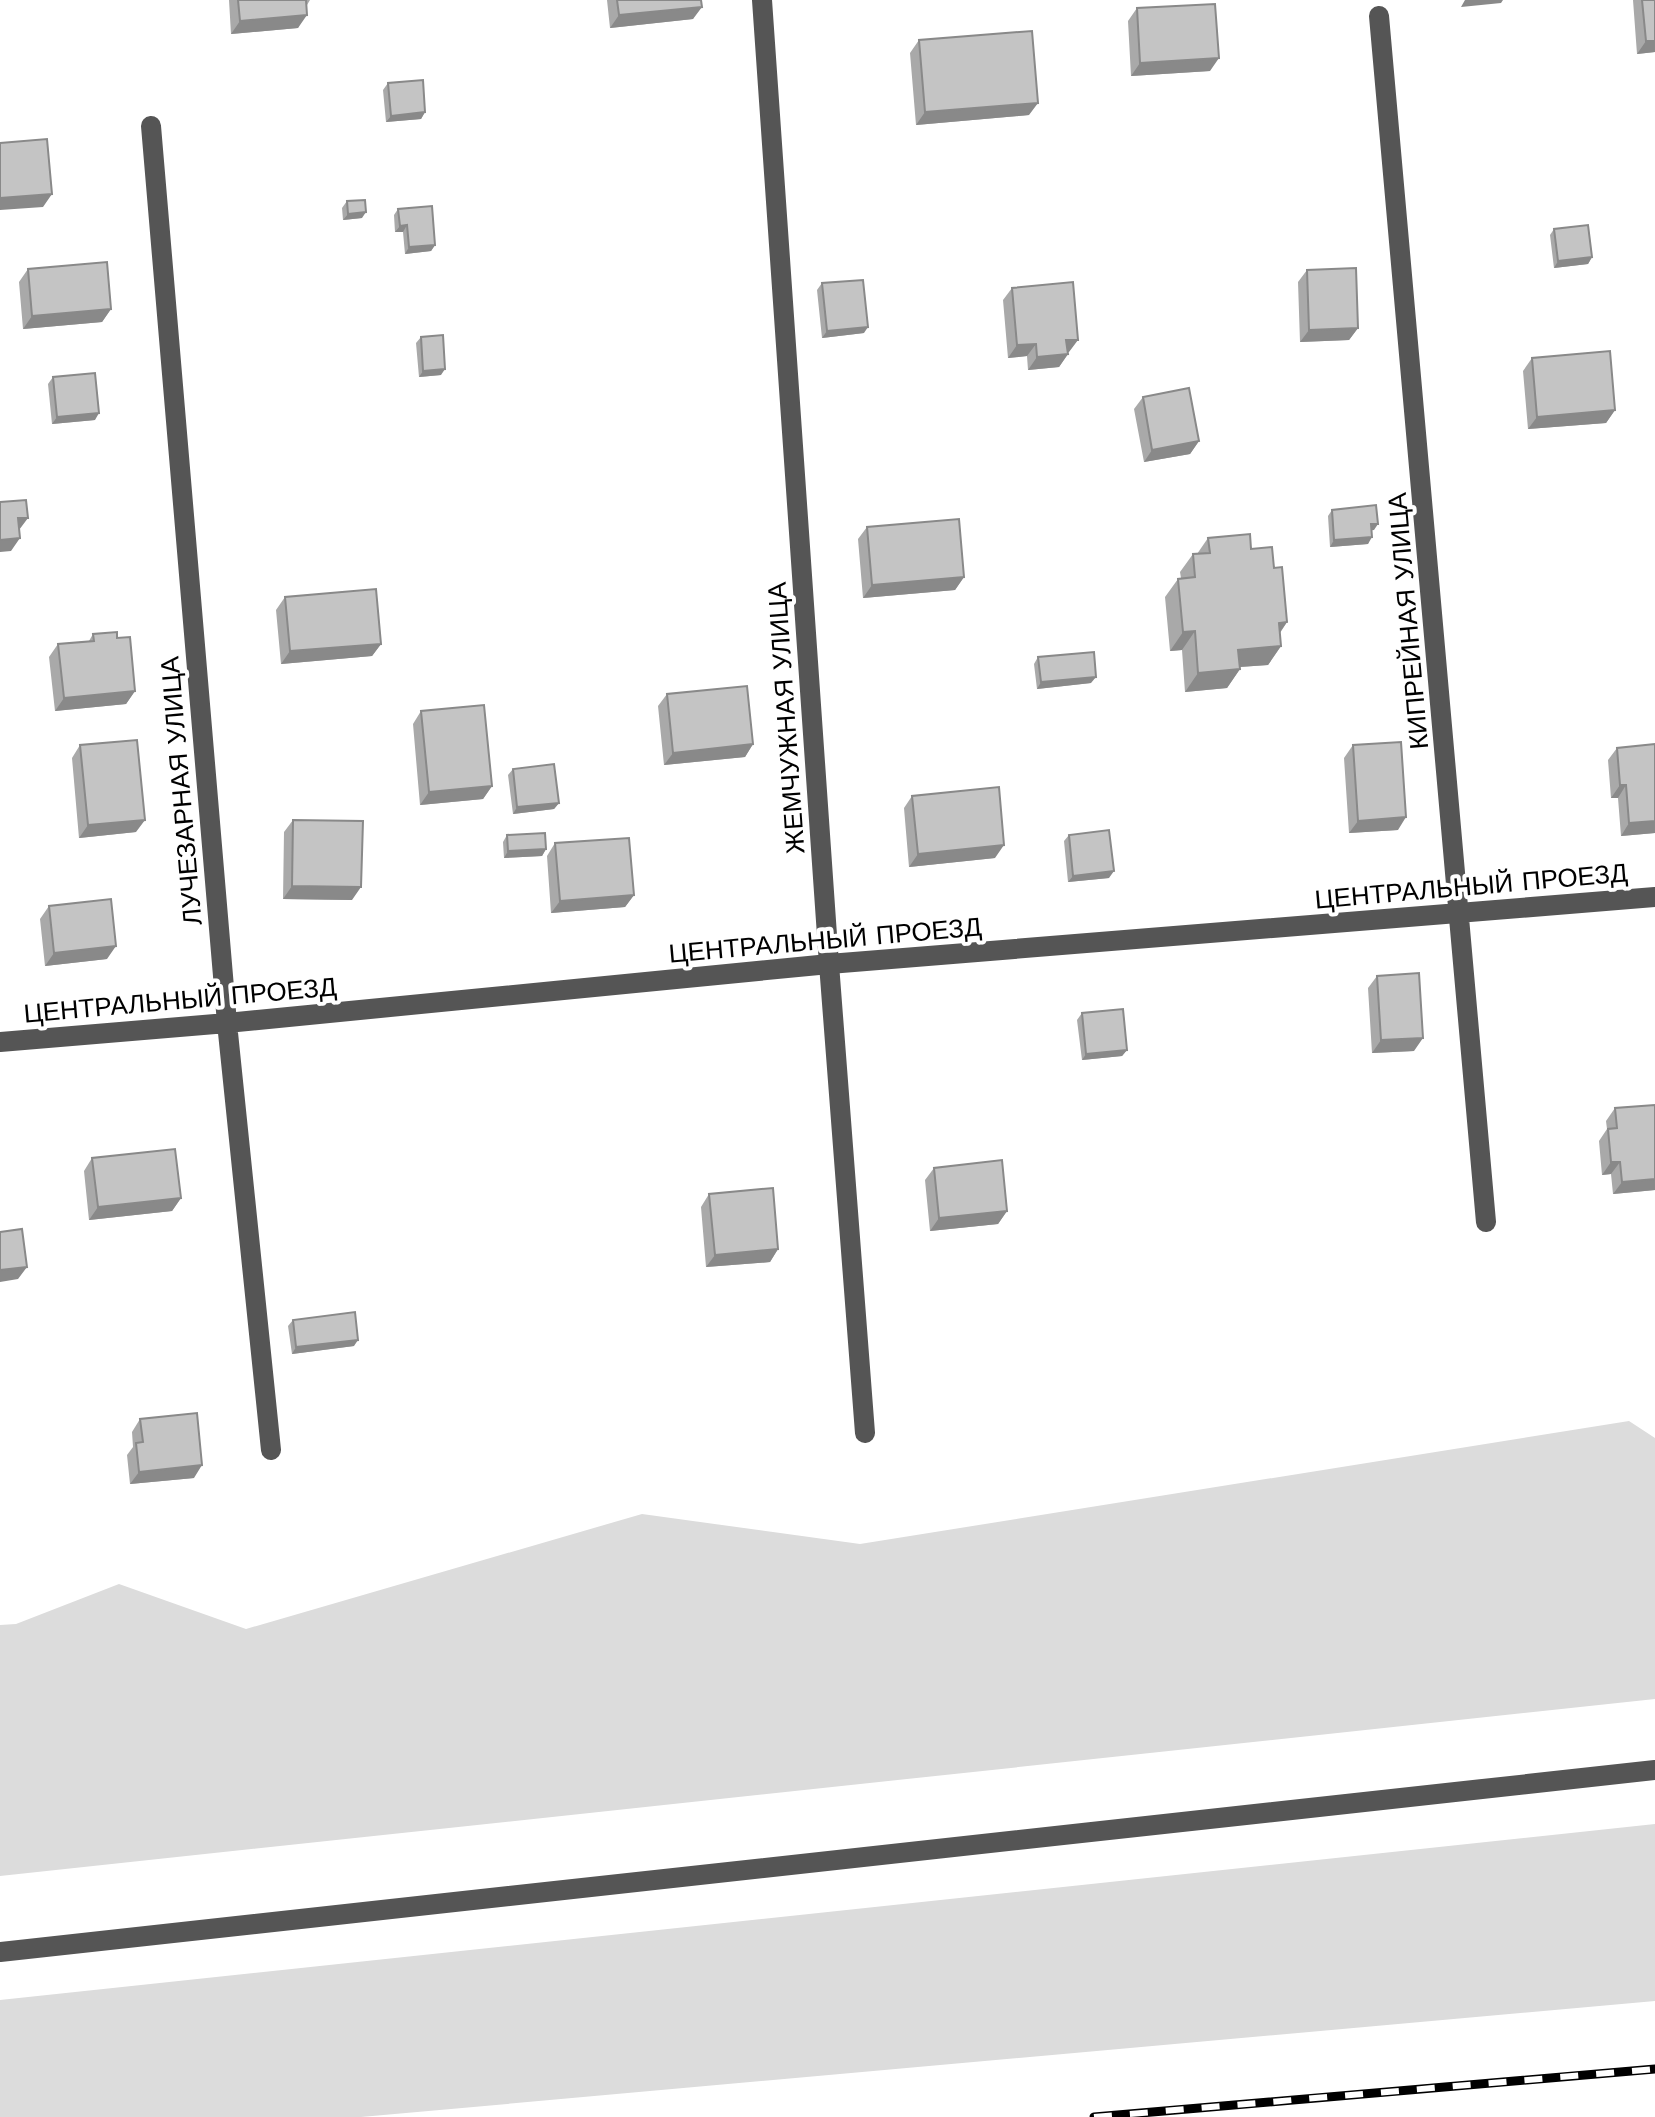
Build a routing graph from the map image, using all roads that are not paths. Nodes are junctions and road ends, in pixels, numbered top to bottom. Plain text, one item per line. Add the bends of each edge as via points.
1 (762, 0) edge
2 (1379, 16) dead end
3 (151, 126) dead end
4 (1655, 897) edge
5 (1460, 914) junction
6 (829, 964) junction
7 (227, 1023) junction
8 (0, 1042) edge
9 (1486, 1222) dead end
10 (865, 1433) dead end
11 (271, 1450) dead end
12 (1655, 1770) edge
13 (0, 1952) edge

1 - 6 street, ЖЕМЧУЖНАЯ УЛИЦА
2 - 5 street, КИПРЕЙНАЯ УЛИЦА
3 - 7 street, ЛУЧЕЗАРНАЯ УЛИЦА
4 - 5 street, ЦЕНТРАЛЬНЫЙ ПРОЕЗД
5 - 6 street, ЦЕНТРАЛЬНЫЙ ПРОЕЗД
5 - 9 street, КИПРЕЙНАЯ УЛИЦА
6 - 7 street, ЦЕНТРАЛЬНЫЙ ПРОЕЗД
6 - 10 street, ЖЕМЧУЖНАЯ УЛИЦА
7 - 8 street, ЦЕНТРАЛЬНЫЙ ПРОЕЗД
7 - 11 street, ЛУЧЕЗАРНАЯ УЛИЦА
12 - 13 street

